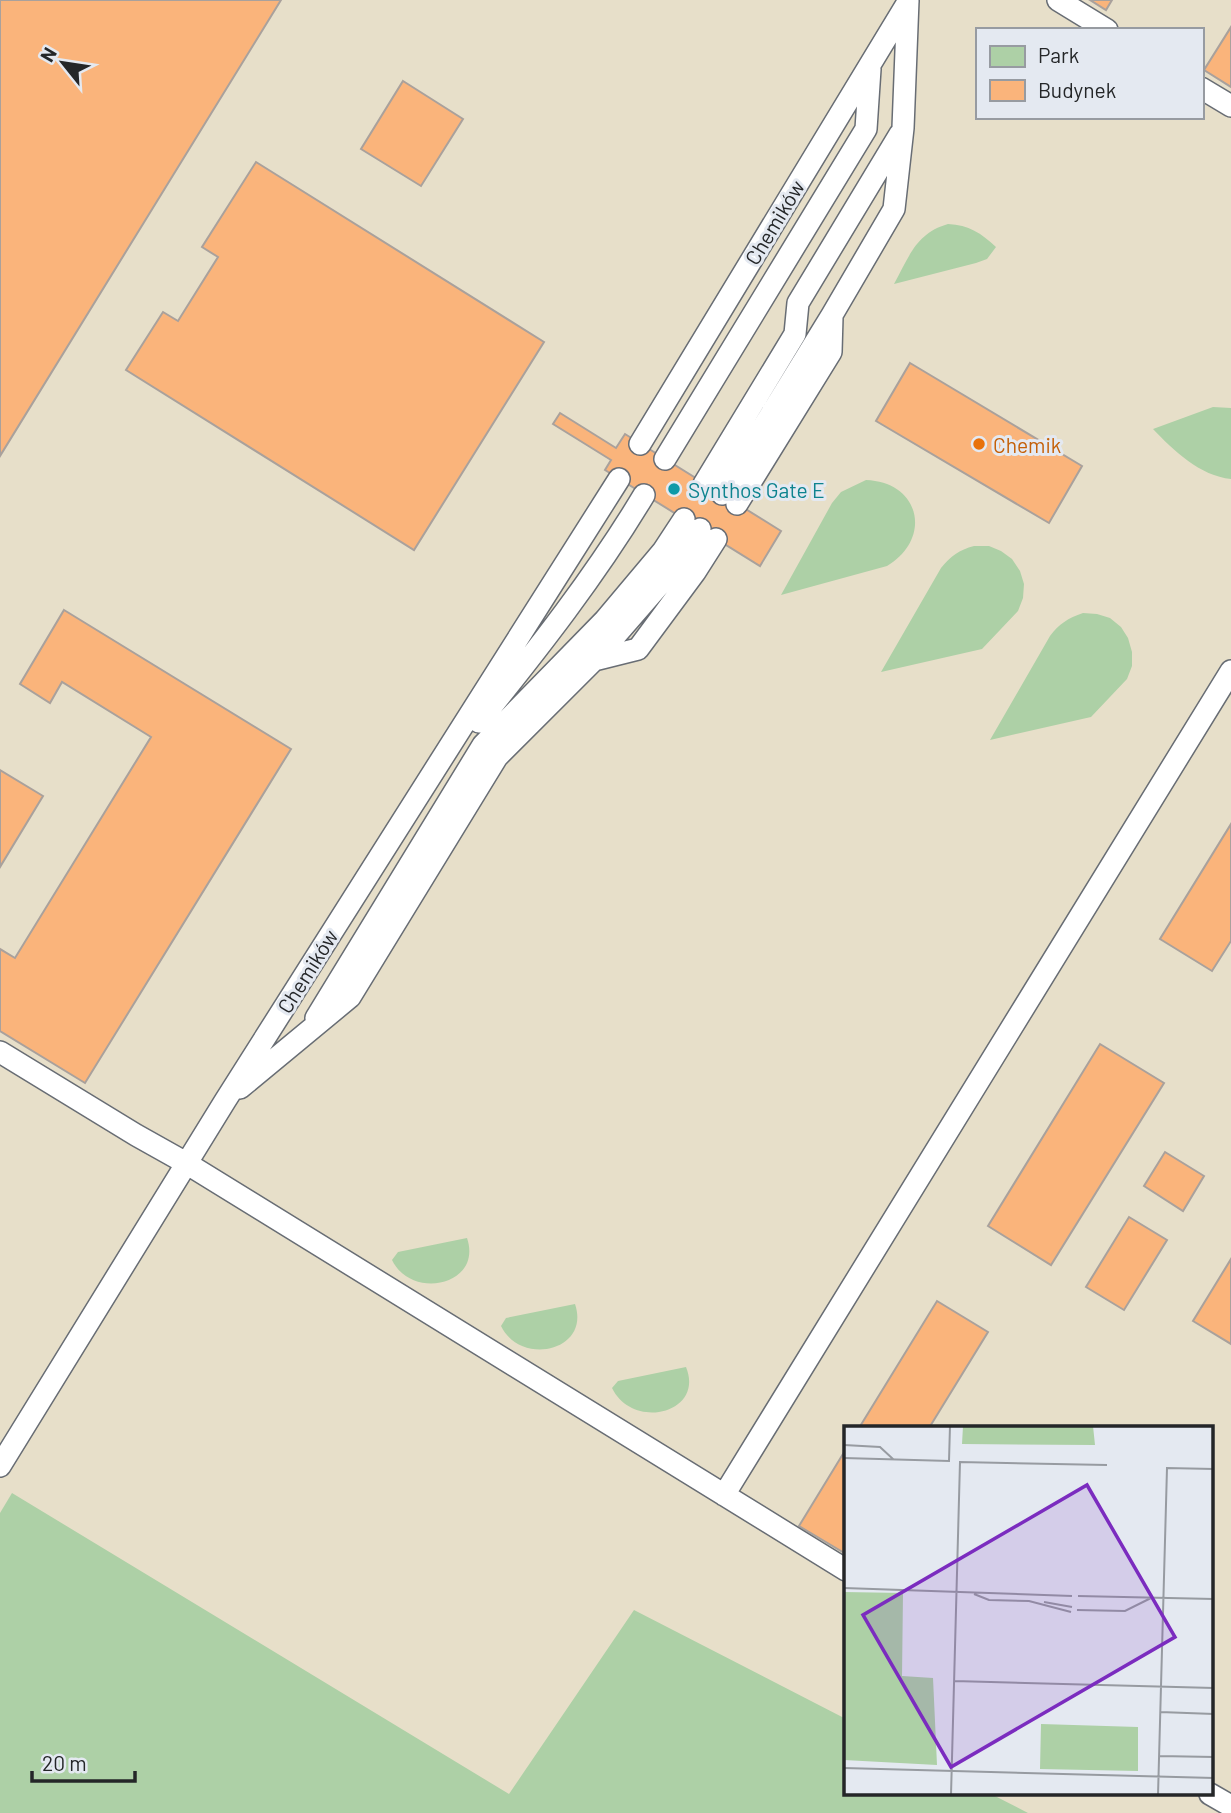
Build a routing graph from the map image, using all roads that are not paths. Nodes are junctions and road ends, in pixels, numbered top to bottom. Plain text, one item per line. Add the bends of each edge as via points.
1 (909, 0) edge
2 (1058, 0) edge
3 (1104, 28) edge
4 (870, 64) junction
5 (1203, 89) edge
6 (1231, 106) edge
7 (903, 128) junction
8 (640, 444) dead end
9 (665, 459) dead end
10 (619, 479) dead end
11 (645, 495) dead end
12 (1231, 671) edge
13 (297, 986) junction
14 (305, 1035) junction
15 (0, 1052) edge
16 (225, 1101) junction
17 (186, 1163) junction
18 (0, 1466) edge
19 (724, 1495) junction
20 (844, 1569) edge
21 (1213, 1796) edge
22 (1231, 1807) edge

1 - 4 lane, Chemików
1 - 7 lane, Chemików
2 - 3 lane
4 - 8 lane, Chemików
4 - 9 lane via 866,129
5 - 6 lane
7 - 7 lane, Chemików via 894,209 721,494 795,334 798,303
10 - 13 lane, Chemików
11 - 13 lane via 541,644 476,725 324,964
12 - 19 lane
13 - 16 lane, Chemików
14 - 14 lane via 350,997 497,757 594,660 638,649 695,572 700,529 663,551 605,620 483,745
14 - 16 lane
15 - 17 lane
16 - 17 lane, Chemików
17 - 18 lane, Chemików
17 - 19 lane
19 - 20 lane
21 - 22 lane

